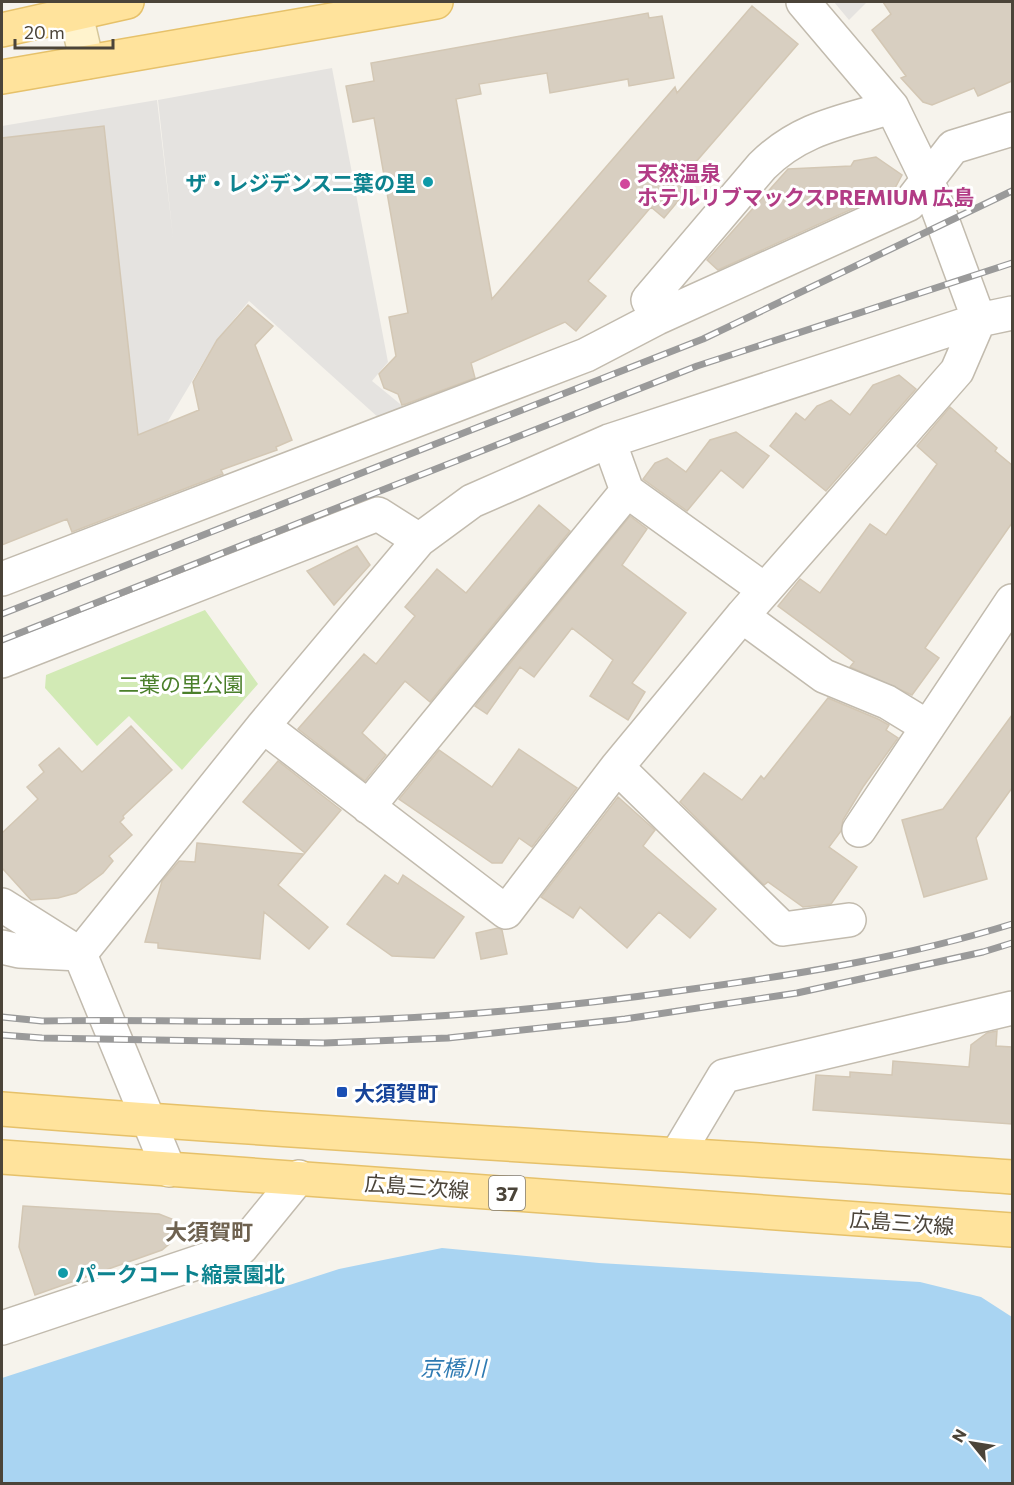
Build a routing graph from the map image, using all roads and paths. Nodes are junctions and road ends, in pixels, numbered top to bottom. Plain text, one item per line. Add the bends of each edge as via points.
1 (127, 2) edge
2 (436, 2) edge
3 (803, 2) edge
4 (74, 6) edge
5 (2, 30) edge
6 (87, 62) junction
7 (2, 77) edge
8 (892, 107) junction
9 (1012, 129) edge
10 (927, 179) junction
11 (1012, 313) edge
12 (657, 318) junction
13 (979, 320) junction
14 (609, 441) junction
15 (627, 491) junction
16 (419, 540) junction
17 (2, 579) edge
18 (765, 590) junction
19 (1012, 601) edge
20 (742, 616) junction
21 (2, 661) edge
22 (263, 726) junction
23 (928, 727) junction
24 (617, 767) junction
25 (368, 807) junction
26 (859, 830) dead end
27 (2, 905) edge
28 (849, 920) dead end
29 (2, 947) edge
30 (80, 954) junction
31 (1012, 1008) edge
32 (2, 1109) edge
33 (150, 1121) junction
34 (678, 1153) junction
35 (2, 1157) edge
36 (169, 1170) junction
37 (299, 1177) junction
38 (1012, 1177) edge
39 (1012, 1230) edge
40 (2, 1328) edge

1 - 4 main road
2 - 6 main road
3 - 8 street
4 - 5 main road
4 - 6 street
6 - 7 main road
8 - 10 street
8 - 12 street via 804,134 781,148 648,300
9 - 10 street via 952,147
10 - 12 street via 909,204
10 - 13 street
11 - 13 street
12 - 17 street via 586,355
13 - 14 street
13 - 18 street via 957,371
14 - 15 street
14 - 16 street via 472,501
15 - 18 street
15 - 25 street
16 - 21 street via 378,514
16 - 22 street
18 - 20 street
19 - 23 street
20 - 23 street via 824,676 887,702
20 - 24 street
22 - 25 street
22 - 30 street
23 - 26 street
24 - 25 street via 506,912
24 - 28 street via 783,929
27 - 30 street
29 - 30 street
30 - 33 street
31 - 34 street via 724,1076
32 - 33 main road, 37
33 - 34 main road, 37
33 - 36 street
34 - 38 main road, 37
35 - 36 main road, 広島三次線 / 37
36 - 37 main road, 広島三次線 / 37
37 - 39 main road, 広島三次線 / 37
37 - 40 street via 241,1248

